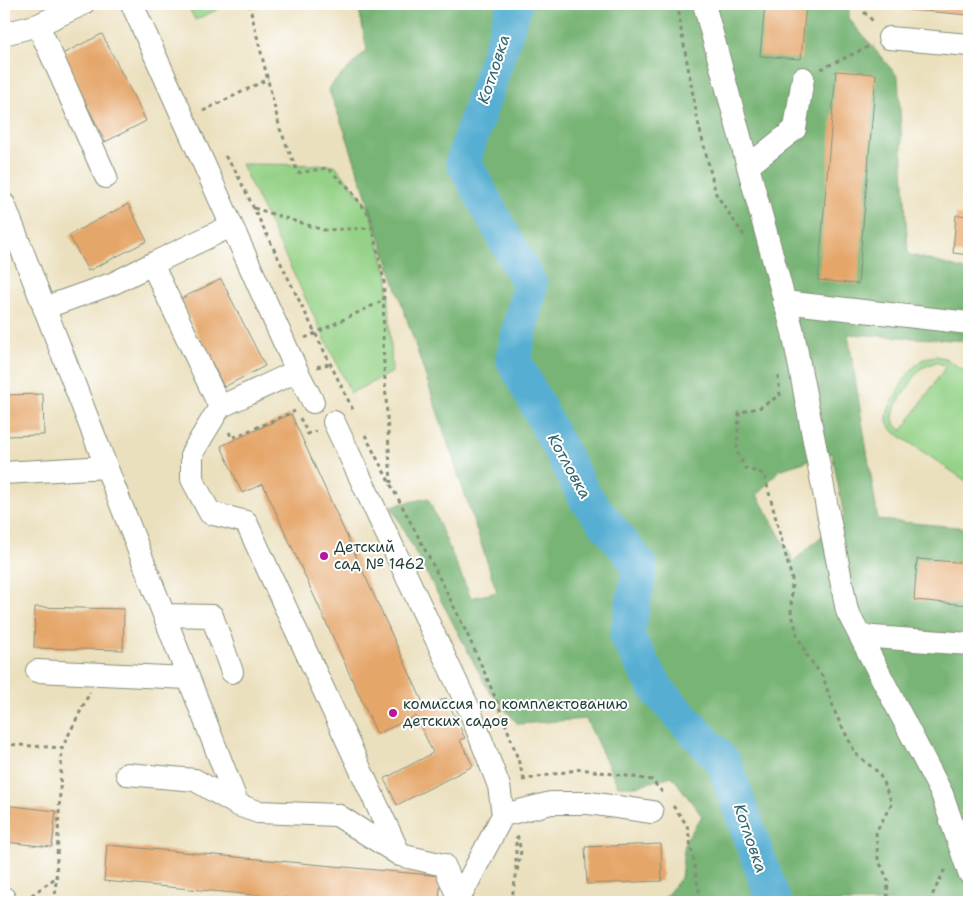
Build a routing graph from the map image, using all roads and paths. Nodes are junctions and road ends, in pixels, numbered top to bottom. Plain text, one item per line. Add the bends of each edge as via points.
1 (83, 4) edge
2 (132, 4) edge
3 (249, 4) edge
4 (678, 4) edge
5 (704, 4) edge
6 (38, 25) junction
7 (4, 34) edge
8 (889, 38) joint
9 (969, 45) edge
10 (803, 78) joint
11 (268, 79) junction
12 (184, 121) junction
13 (223, 154) dead end
14 (748, 166) junction
15 (106, 177) dead end
16 (4, 204) edge
17 (254, 208) junction
18 (231, 226) junction
19 (372, 228) junction
20 (749, 243) dead end
21 (11, 245) edge
22 (152, 264) junction
23 (384, 300) junction
24 (784, 302) junction
25 (44, 308) junction
26 (969, 323) edge
27 (315, 334) junction
28 (286, 347) junction
29 (778, 368) dead end
30 (297, 371) junction
31 (313, 402) dead end
32 (220, 407) junction
33 (356, 416) dead end
34 (334, 422) joint
35 (365, 434) dead end
36 (232, 438) dead end
37 (106, 467) junction
38 (4, 473) edge
39 (391, 486) junction
40 (165, 616) junction
41 (860, 636) junction
42 (969, 644) edge
43 (37, 671) dead end
44 (232, 672) dead end
45 (98, 674) junction
46 (186, 678) junction
47 (4, 744) edge
48 (62, 748) junction
49 (127, 774) dead end
50 (524, 779) dead end
51 (238, 805) junction
52 (652, 812) dead end
53 (503, 815) junction
54 (958, 841) junction
55 (400, 855) junction
56 (969, 873) edge
57 (58, 876) junction
58 (516, 879) junction
59 (4, 898) edge
60 (458, 901) edge
61 (4, 902) edge
62 (22, 902) edge
63 (55, 902) edge
64 (511, 902) edge
65 (887, 902) edge
66 (930, 902) edge

1 - 6 street
2 - 12 street
3 - 11 path
4 - 20 path via 698,122 716,194
5 - 14 street
6 - 7 street
6 - 15 street
8 - 9 street
8 - 10 path
10 - 14 street via 795,129
11 - 12 path
11 - 19 path via 280,129 298,173 327,168 348,186 370,216
12 - 18 street
13 - 17 path
14 - 24 street
16 - 21 street
17 - 19 path via 323,230
17 - 27 path
18 - 22 street
18 - 28 street
19 - 23 path via 384,281
21 - 25 street
22 - 25 street via 114,283
22 - 32 street
23 - 27 path
23 - 39 path via 383,347
24 - 26 street
24 - 41 street via 794,332 846,611
25 - 37 street
27 - 28 path
27 - 33 path
28 - 30 street
29 - 65 path via 780,395 761,407 739,413 737,452 745,468 764,474 792,579 791,611 798,637 823,677 836,715 856,754 879,773 892,803 876,832 878,859 888,880
30 - 31 street
30 - 32 street
32 - 55 street via 192,453 192,479 210,513 246,522
34 - 36 path via 308,434 295,410
34 - 53 street via 470,711 499,786
35 - 39 path
37 - 38 street
37 - 40 street
39 - 50 path via 445,589 511,735
40 - 44 street via 212,616
40 - 46 street
41 - 42 street
41 - 54 street via 942,794
43 - 45 street
45 - 46 street
45 - 48 path
46 - 51 street
47 - 48 path
48 - 57 path
49 - 51 street via 195,780
51 - 55 street via 258,812 337,815
52 - 53 street via 590,803 551,803
53 - 60 street
54 - 56 street
54 - 66 path
55 - 60 street via 444,865
57 - 62 path
57 - 63 path
58 - 58 path via 516,849 516,829 521,852
58 - 64 path
59 - 61 street

